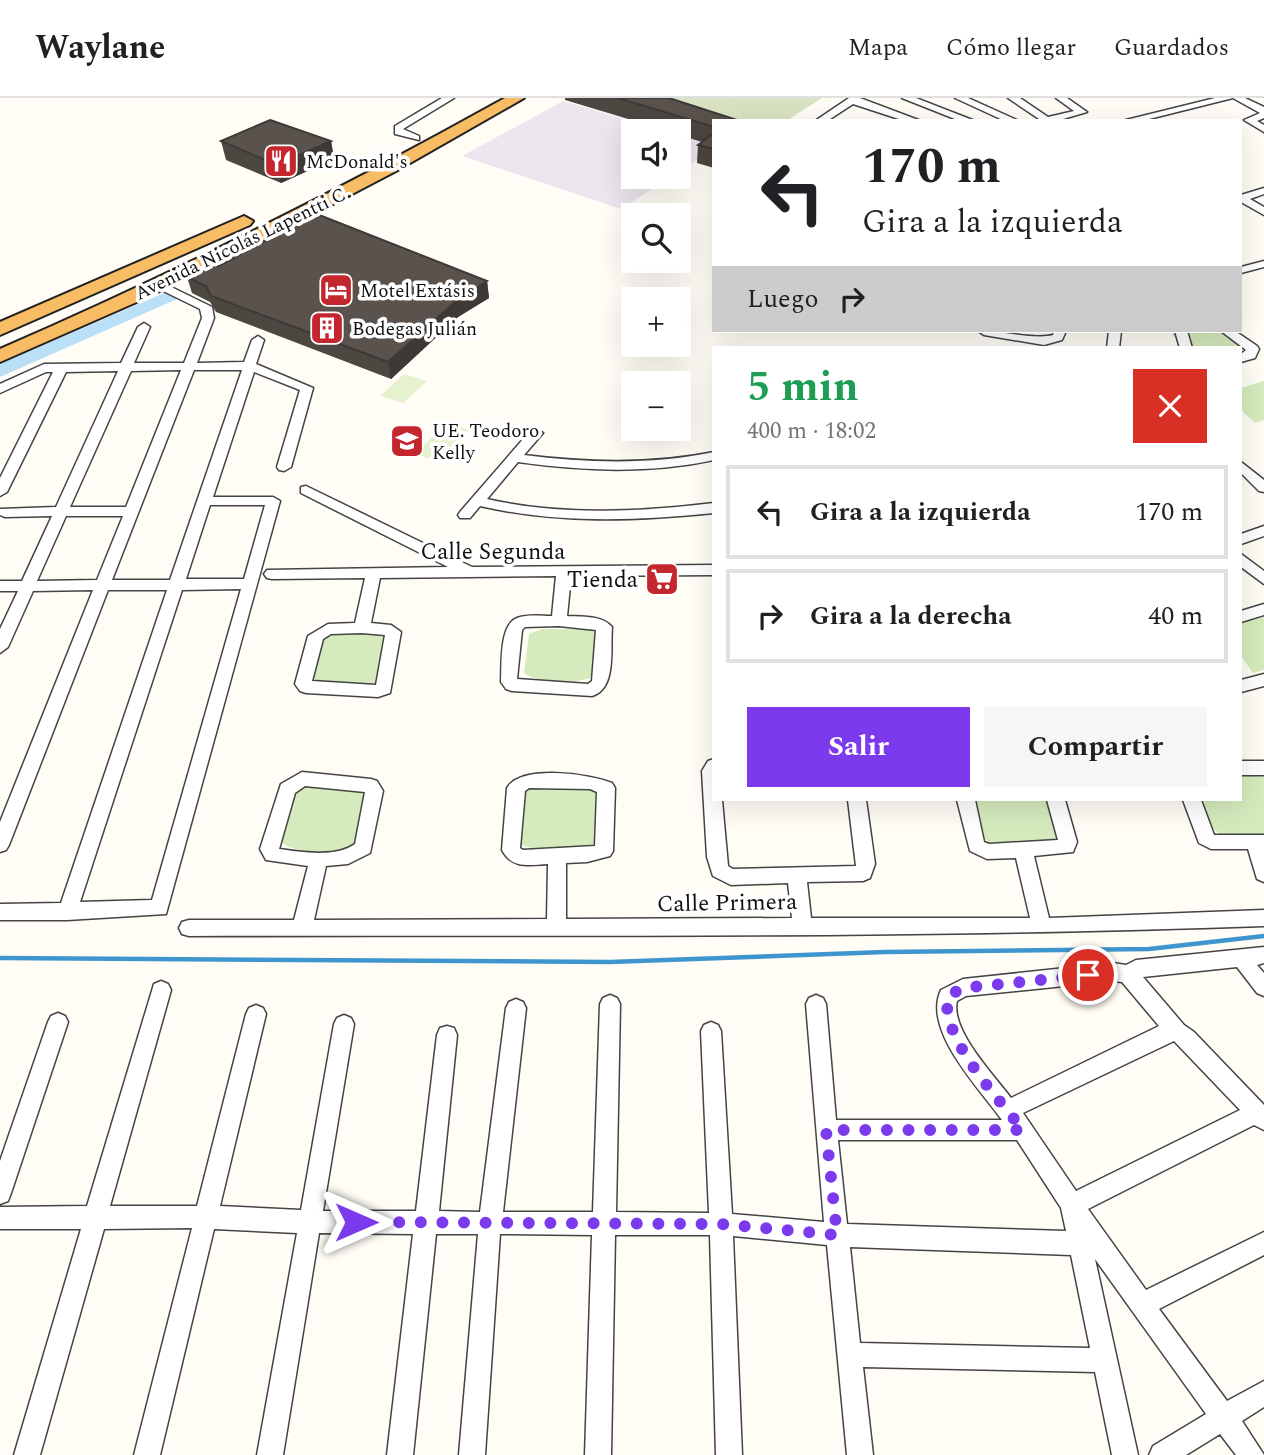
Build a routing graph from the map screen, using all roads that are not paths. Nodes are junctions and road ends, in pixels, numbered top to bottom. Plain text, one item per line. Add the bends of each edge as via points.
1 (449, 98) edge
2 (487, 98) edge
3 (516, 98) edge
4 (960, 98) edge
5 (1013, 98) edge
6 (1061, 98) edge
7 (1228, 98) edge
8 (1238, 98) edge
9 (853, 99) edge
10 (921, 100) edge
11 (1159, 102) dead end
12 (1173, 110) junction
13 (1264, 113) edge
14 (826, 119) edge
15 (910, 119) edge
16 (965, 119) edge
17 (1009, 119) edge
18 (1043, 119) edge
19 (1049, 119) edge
20 (1135, 119) edge
21 (1264, 130) edge
22 (415, 138) junction
23 (1264, 191) edge
24 (1242, 198) edge
25 (293, 199) dead end
26 (1242, 199) edge
27 (1264, 212) edge
28 (256, 215) dead end
29 (1262, 267) edge
30 (1242, 270) edge
31 (157, 284) junction
32 (144, 327) dead end
33 (0, 329) edge
34 (998, 333) edge
35 (1059, 333) edge
36 (1230, 333) edge
37 (258, 340) dead end
38 (0, 356) edge
39 (1242, 358) edge
40 (126, 366) junction
41 (189, 366) junction
42 (250, 366) junction
43 (62, 367) junction
44 (0, 389) edge
45 (537, 433) dead end
46 (712, 456) edge
47 (516, 458) junction
48 (284, 467) dead end
49 (1242, 467) edge
50 (1264, 488) edge
51 (306, 490) dead end
52 (0, 492) edge
53 (205, 501) junction
54 (477, 501) junction
55 (712, 508) edge
56 (2, 509) edge
57 (61, 511) junction
58 (132, 511) junction
59 (465, 515) dead end
60 (1264, 531) edge
61 (1242, 539) edge
62 (1242, 560) edge
63 (712, 570) edge
64 (564, 573) junction
65 (272, 574) dead end
66 (373, 574) junction
67 (472, 574) junction
68 (1264, 579) edge
69 (249, 584) junction
70 (176, 585) junction
71 (0, 586) edge
72 (27, 586) junction
73 (102, 586) junction
74 (1264, 609) edge
75 (1242, 617) edge
76 (559, 621) junction
77 (362, 628) junction
78 (0, 647) edge
79 (1264, 680) edge
80 (1242, 686) edge
81 (1242, 768) edge
82 (1264, 768) edge
83 (712, 769) edge
84 (712, 788) edge
85 (713, 801) edge
86 (857, 801) edge
87 (966, 801) edge
88 (1056, 801) edge
89 (1192, 801) edge
90 (1259, 842) edge
91 (0, 845) edge
92 (1024, 851) junction
93 (319, 858) junction
94 (557, 858) junction
95 (1264, 874) edge
96 (797, 875) junction
97 (0, 912) edge
98 (66, 912) junction
99 (1264, 918) edge
100 (802, 926) junction
101 (1041, 926) junction
102 (190, 928) dead end
103 (302, 928) junction
104 (556, 928) junction
105 (1255, 957) edge
106 (1128, 974) junction
107 (1264, 987) edge
108 (161, 990) dead end
109 (610, 1004) dead end
110 (816, 1004) dead end
111 (516, 1008) dead end
112 (256, 1014) dead end
113 (58, 1022) dead end
114 (344, 1024) dead end
115 (711, 1031) dead end
116 (1177, 1032) junction
117 (447, 1035) dead end
118 (1008, 1110) junction
119 (1260, 1116) edge
120 (826, 1130) junction
121 (1023, 1130) junction
122 (0, 1193) edge
123 (1072, 1205) junction
124 (206, 1217) junction
125 (0, 1218) edge
126 (95, 1219) junction
127 (606, 1221) junction
128 (310, 1222) junction
129 (426, 1222) junction
130 (489, 1222) junction
131 (721, 1224) junction
132 (837, 1235) junction
133 (1264, 1243) edge
134 (1089, 1244) junction
135 (1144, 1304) junction
136 (849, 1355) junction
137 (1104, 1360) junction
138 (1264, 1393) edge
139 (1224, 1416) junction
140 (27, 1455) edge
141 (147, 1455) edge
142 (270, 1455) edge
143 (400, 1455) edge
144 (472, 1455) edge
145 (597, 1455) edge
146 (729, 1455) edge
147 (860, 1455) edge
148 (1125, 1455) edge
149 (1162, 1455) edge
150 (1251, 1455) edge

1 - 22 street via 397,128
2 - 22 highway, Avenida Nicolás Lapentti C.
3 - 31 highway, Avenida Nicolás Lapentti C. via 345,191
4 - 17 street
5 - 18 street
6 - 19 street via 1082,113
7 - 12 street
8 - 13 street
9 - 14 street
9 - 15 street
10 - 16 street
11 - 12 street
12 - 20 street
13 - 21 street via 1249,120
22 - 25 highway, Avenida Nicolás Lapentti C.
23 - 24 street
26 - 27 street
28 - 33 highway, Avenida Nicolás Lapentti C.
29 - 30 street
31 - 38 highway, Avenida Nicolás Lapentti C.
31 - 41 street via 209,312
32 - 40 street
34 - 35 street via 1044,341
36 - 39 street via 1253,349
37 - 42 street
40 - 41 street
40 - 43 street
40 - 57 street
41 - 42 street
41 - 58 street
42 - 48 street via 307,388
42 - 53 street
43 - 44 street via 44,368
43 - 52 street
45 - 47 street
46 - 47 street via 628,466
47 - 54 street
49 - 50 street
51 - 67 street
53 - 69 street via 273,501
53 - 70 street
54 - 55 street via 551,512 636,515
54 - 59 street
56 - 57 street
57 - 58 street
57 - 72 street
58 - 73 street
60 - 61 street
62 - 68 street
63 - 64 street, Calle Segunda
64 - 67 street, Calle Segunda
64 - 76 street
65 - 66 street, Calle Segunda
66 - 67 street, Calle Segunda
66 - 77 street
69 - 70 street
69 - 98 street via 159,908
70 - 73 street
70 - 98 street
71 - 72 street
72 - 73 street
72 - 78 street
73 - 91 street
74 - 75 street
76 - 76 street via 604,627 600,683 592,690 512,685 514,628 521,622
77 - 77 street via 393,632 384,689 306,687 303,684 316,636 328,629
79 - 80 street
81 - 82 street
83 - 84 street
85 - 96 street via 720,871 731,877
86 - 96 street via 866,864 863,873
87 - 92 street via 976,846 987,852
88 - 92 street via 1067,847
89 - 90 street via 1205,838 1211,842
90 - 95 street
92 - 101 street
93 - 93 street via 281,857 269,849 287,789 302,779 371,786 365,848 351,858
93 - 103 street
94 - 94 street via 514,856 516,788 525,781 600,783 606,788 604,851
94 - 104 street
96 - 100 street
97 - 98 street
99 - 101 street, Calle Primera
100 - 101 street, Calle Primera
100 - 104 street, Calle Primera
102 - 103 street, Calle Primera
103 - 104 street, Calle Primera
105 - 106 street via 1187,962
105 - 107 street via 1247,968
106 - 116 street
106 - 118 street via 963,988 948,996 945,1009 951,1031
108 - 126 street
109 - 127 street
110 - 120 street
111 - 130 street
112 - 124 street
113 - 122 street
114 - 128 street
115 - 131 street
116 - 118 street
116 - 119 street
117 - 129 street
118 - 121 street
119 - 123 street
120 - 121 street
120 - 132 street
121 - 123 street
123 - 134 street
124 - 126 street
124 - 128 street
124 - 141 street
125 - 126 street
126 - 140 street
127 - 130 street
127 - 131 street
127 - 145 street
128 - 129 street
128 - 142 street
129 - 130 street
129 - 143 street
130 - 144 street
131 - 132 street
131 - 146 street
132 - 134 street
132 - 136 street
133 - 135 street
134 - 135 street
134 - 137 street
135 - 139 street
136 - 137 street
136 - 147 street
137 - 148 street
138 - 139 street
139 - 149 street
139 - 150 street

